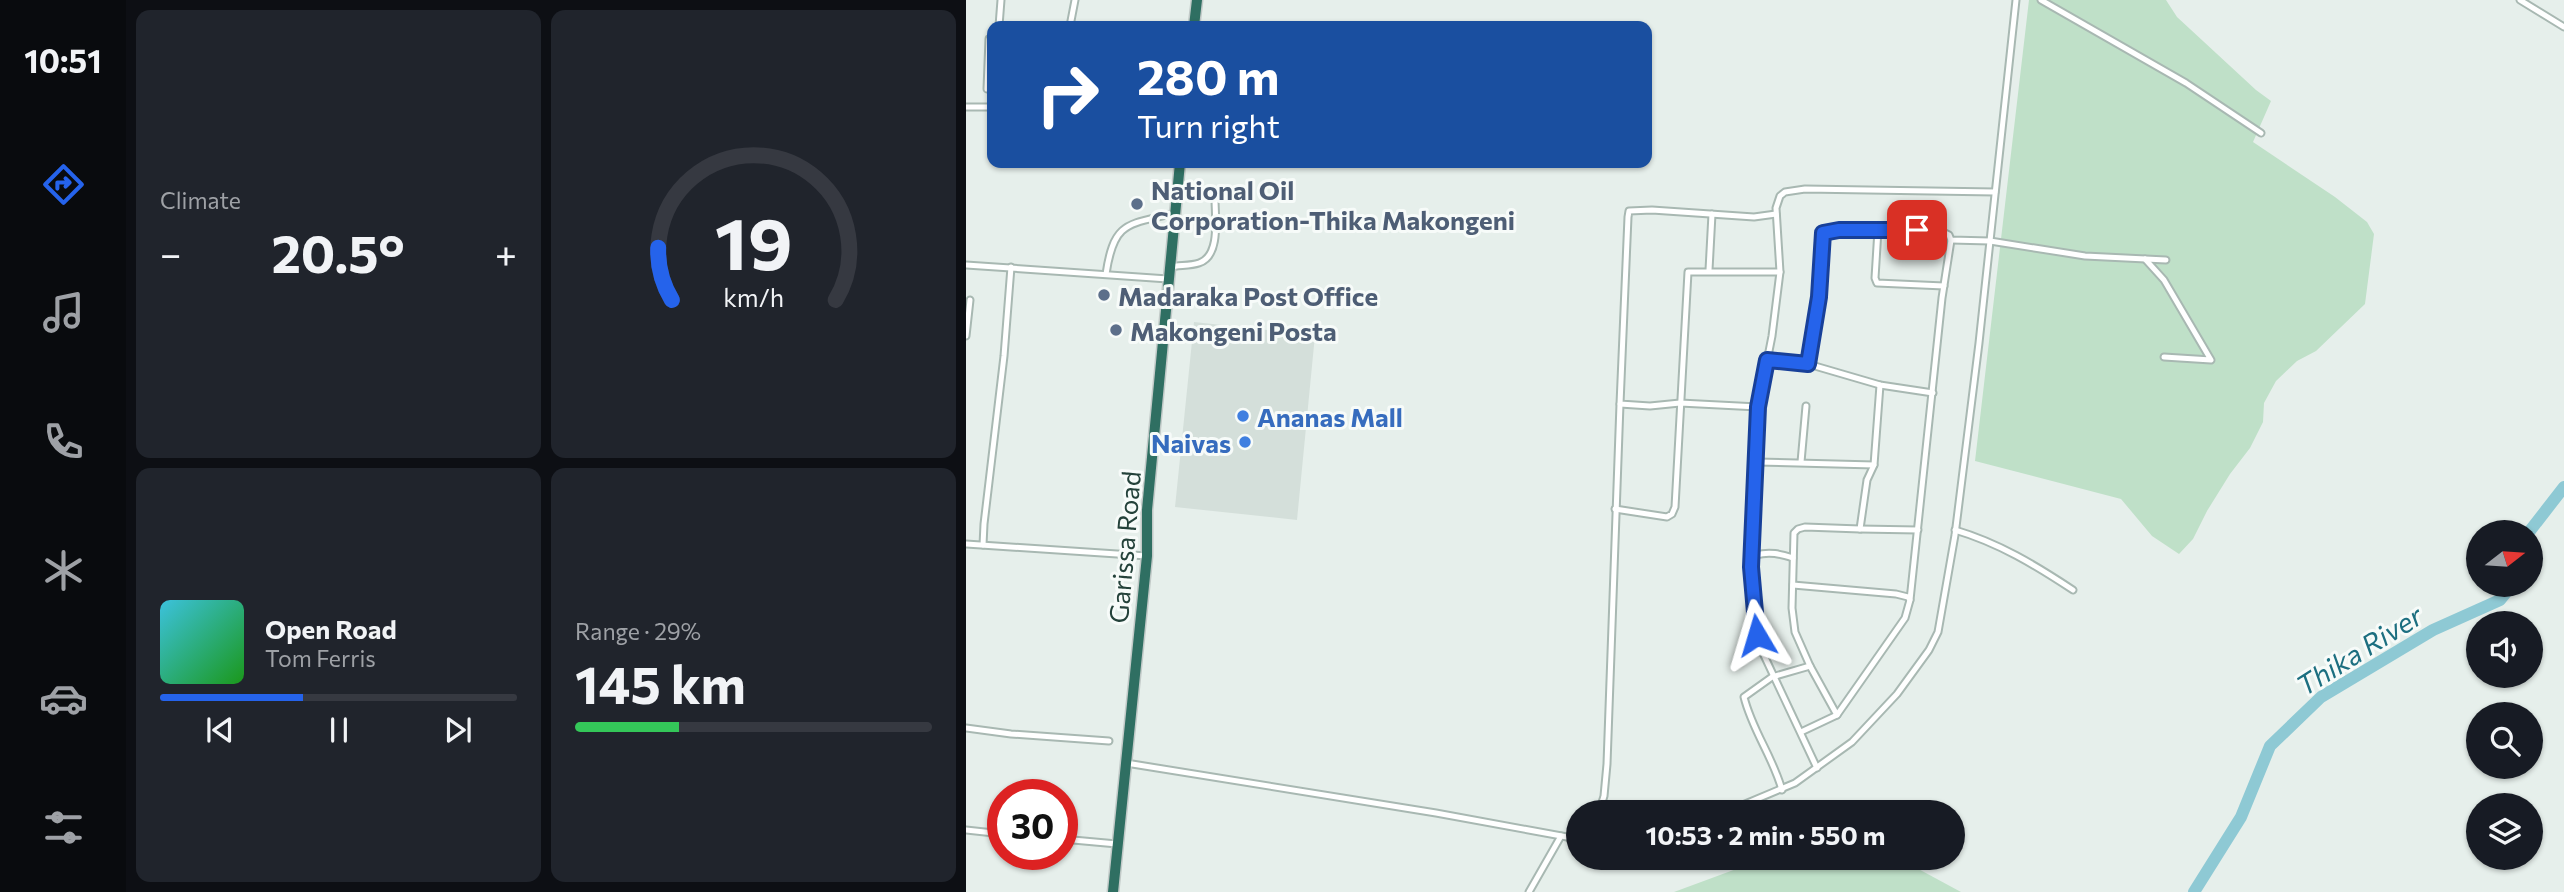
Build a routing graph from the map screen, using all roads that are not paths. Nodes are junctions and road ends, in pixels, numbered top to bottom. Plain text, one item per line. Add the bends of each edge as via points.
1 (1001, 0) edge
2 (1075, 0) edge
3 (1197, 0) edge
4 (2016, 0) edge
5 (2041, 0) edge
6 (2520, 0) edge
7 (999, 21) edge
8 (1071, 21) edge
9 (1195, 21) edge
10 (2564, 27) edge
11 (966, 107) edge
12 (987, 107) edge
13 (2261, 133) dead end
14 (1180, 168) edge
15 (1995, 192) junction
16 (1215, 200) dead end
17 (1175, 213) junction
18 (1712, 214) junction
19 (1776, 214) junction
20 (1878, 230) junction
21 (1951, 240) junction
22 (1990, 241) junction
23 (2145, 259) junction
24 (2166, 260) dead end
25 (966, 265) edge
26 (1011, 267) junction
27 (1170, 267) junction
28 (1709, 270) junction
29 (1780, 272) junction
30 (1106, 274) junction
31 (1168, 279) junction
32 (1944, 286) junction
33 (970, 300) dead end
34 (966, 336) edge
35 (2164, 357) dead end
36 (1767, 360) junction
37 (1808, 364) junction
38 (1880, 385) junction
39 (1933, 393) junction
40 (1680, 402) junction
41 (1620, 404) junction
42 (1806, 406) dead end
43 (1758, 407) junction
44 (1757, 462) junction
45 (1801, 462) junction
46 (1874, 465) junction
47 (1615, 509) junction
48 (1860, 529) junction
49 (1918, 530) junction
50 (1955, 530) junction
51 (966, 544) edge
52 (983, 545) junction
53 (1147, 556) junction
54 (1793, 558) junction
55 (1751, 567) junction
56 (1793, 585) junction
57 (2073, 590) dead end
58 (1910, 600) junction
59 (1810, 666) junction
60 (1772, 677) junction
61 (1837, 715) junction
62 (966, 728) edge
63 (1801, 732) junction
64 (1109, 741) dead end
65 (1126, 763) junction
66 (1817, 768) junction
67 (1782, 790) junction
68 (1604, 800) edge
69 (1757, 800) edge
70 (966, 830) edge
71 (987, 832) edge
72 (1561, 836) junction
73 (1566, 837) edge
74 (1078, 840) edge
75 (1117, 844) junction
76 (1113, 892) edge
77 (1529, 892) edge

1 - 7 street
2 - 8 street
3 - 9 highway
4 - 15 street
5 - 13 street via 2186,83
6 - 10 street
11 - 12 street
14 - 17 highway, Garissa Road
15 - 19 street via 1791,190 1780,196
15 - 22 street
16 - 27 street via 1211,252 1201,262
17 - 27 highway, Garissa Road
17 - 30 street via 1126,225 1119,231
18 - 19 street
18 - 28 street
18 - 41 street via 1629,211
19 - 29 street
20 - 21 street via 1941,230
20 - 32 street via 1877,282
20 - 37 street via 1823,233
21 - 22 street
21 - 32 street
22 - 23 street via 2085,256
22 - 50 street
23 - 24 street
23 - 35 street via 2164,280 2211,360
25 - 26 street
26 - 30 street
26 - 52 street
27 - 31 highway, Garissa Road
28 - 29 street
28 - 40 street via 1688,272
29 - 36 street
30 - 31 street
31 - 53 highway, Garissa Road
32 - 39 street
33 - 34 street
36 - 37 street
36 - 43 street
37 - 38 street
38 - 39 street
38 - 46 street
39 - 49 street
40 - 41 street
40 - 43 street
40 - 47 street via 1672,514
41 - 47 street
42 - 45 street
43 - 44 street
44 - 45 street
44 - 55 street
45 - 46 street
46 - 48 street via 1867,480
47 - 68 street
48 - 49 street
48 - 54 street via 1798,529
49 - 58 street
50 - 57 street via 2007,550
50 - 66 street via 1938,632 1929,650 1879,713
51 - 52 street
52 - 53 street
53 - 65 highway, Garissa Road
54 - 55 street via 1763,553
54 - 56 street
55 - 60 street via 1757,635
56 - 58 street via 1896,594
56 - 59 street via 1795,632
58 - 61 street via 1905,618
59 - 60 street
59 - 61 street
60 - 63 street
60 - 67 street via 1744,697
61 - 63 street
62 - 64 street
63 - 66 street
65 - 72 street
65 - 75 highway, Garissa Road
66 - 67 street
67 - 69 street
70 - 71 street
72 - 73 street
72 - 77 street
74 - 75 street
75 - 76 highway, Garissa Road

